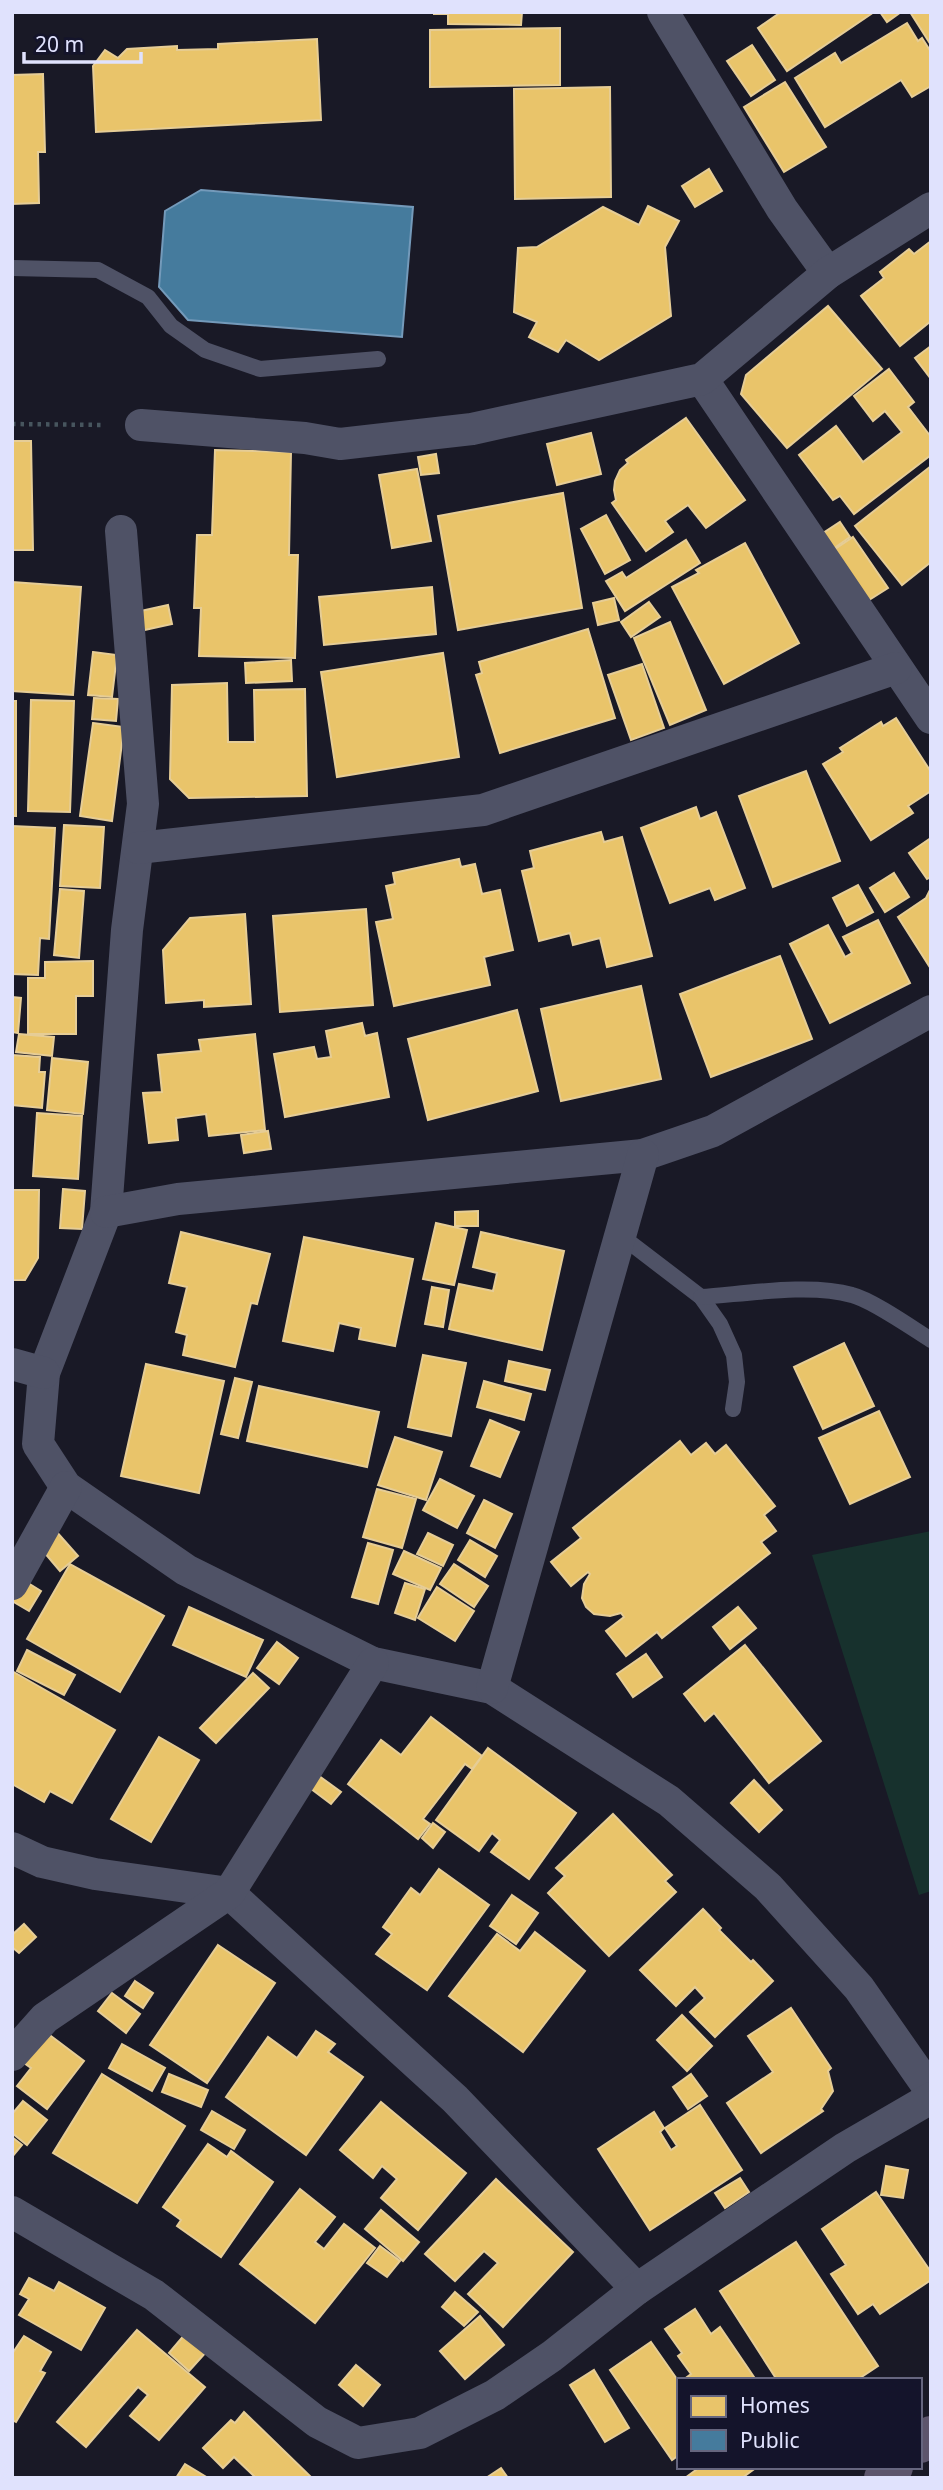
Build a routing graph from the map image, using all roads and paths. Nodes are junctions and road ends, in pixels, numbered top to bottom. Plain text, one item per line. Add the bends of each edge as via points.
1 (663, 12) edge
2 (931, 208) edge
3 (12, 268) edge
4 (828, 273) junction
5 (378, 359) dead end
6 (702, 379) junction
7 (12, 424) edge
8 (141, 425) joint
9 (121, 531) dead end
10 (897, 668) junction
11 (931, 718) edge
12 (138, 848) junction
13 (931, 1011) edge
14 (643, 1155) junction
15 (106, 1212) junction
16 (620, 1235) junction
17 (701, 1297) junction
18 (931, 1340) edge
19 (12, 1364) edge
20 (44, 1373) junction
21 (733, 1409) dead end
22 (65, 1487) junction
23 (12, 1584) edge
24 (373, 1663) junction
25 (492, 1688) junction
26 (12, 1848) edge
27 (229, 1893) junction
28 (12, 2055) edge
29 (931, 2091) edge
30 (931, 2098) edge
31 (12, 2212) edge
32 (637, 2289) junction

1 - 4 street via 782,209
2 - 4 street
3 - 5 lane via 98,270 148,297 171,326 205,350 260,369
4 - 6 street
6 - 8 street via 472,429 340,444
6 - 10 street
7 - 8 path
9 - 12 street via 143,804
10 - 11 street
10 - 12 street via 483,810
12 - 15 street via 127,930
13 - 14 street via 713,1131
14 - 15 street via 178,1199
14 - 16 street
15 - 20 street
16 - 17 lane
16 - 25 street
17 - 18 lane via 809,1290 853,1295
17 - 21 lane via 734,1355
19 - 20 street
20 - 22 street via 38,1444
22 - 23 street
22 - 24 street via 186,1570
24 - 25 street
24 - 27 street
25 - 29 street via 669,1801 768,1887 859,1988
26 - 27 street via 42,1862 95,1874
27 - 28 street via 45,2018
27 - 32 street via 455,2099
30 - 32 street via 845,2148
31 - 32 street via 154,2295 317,2422 358,2442 420,2433 495,2395

